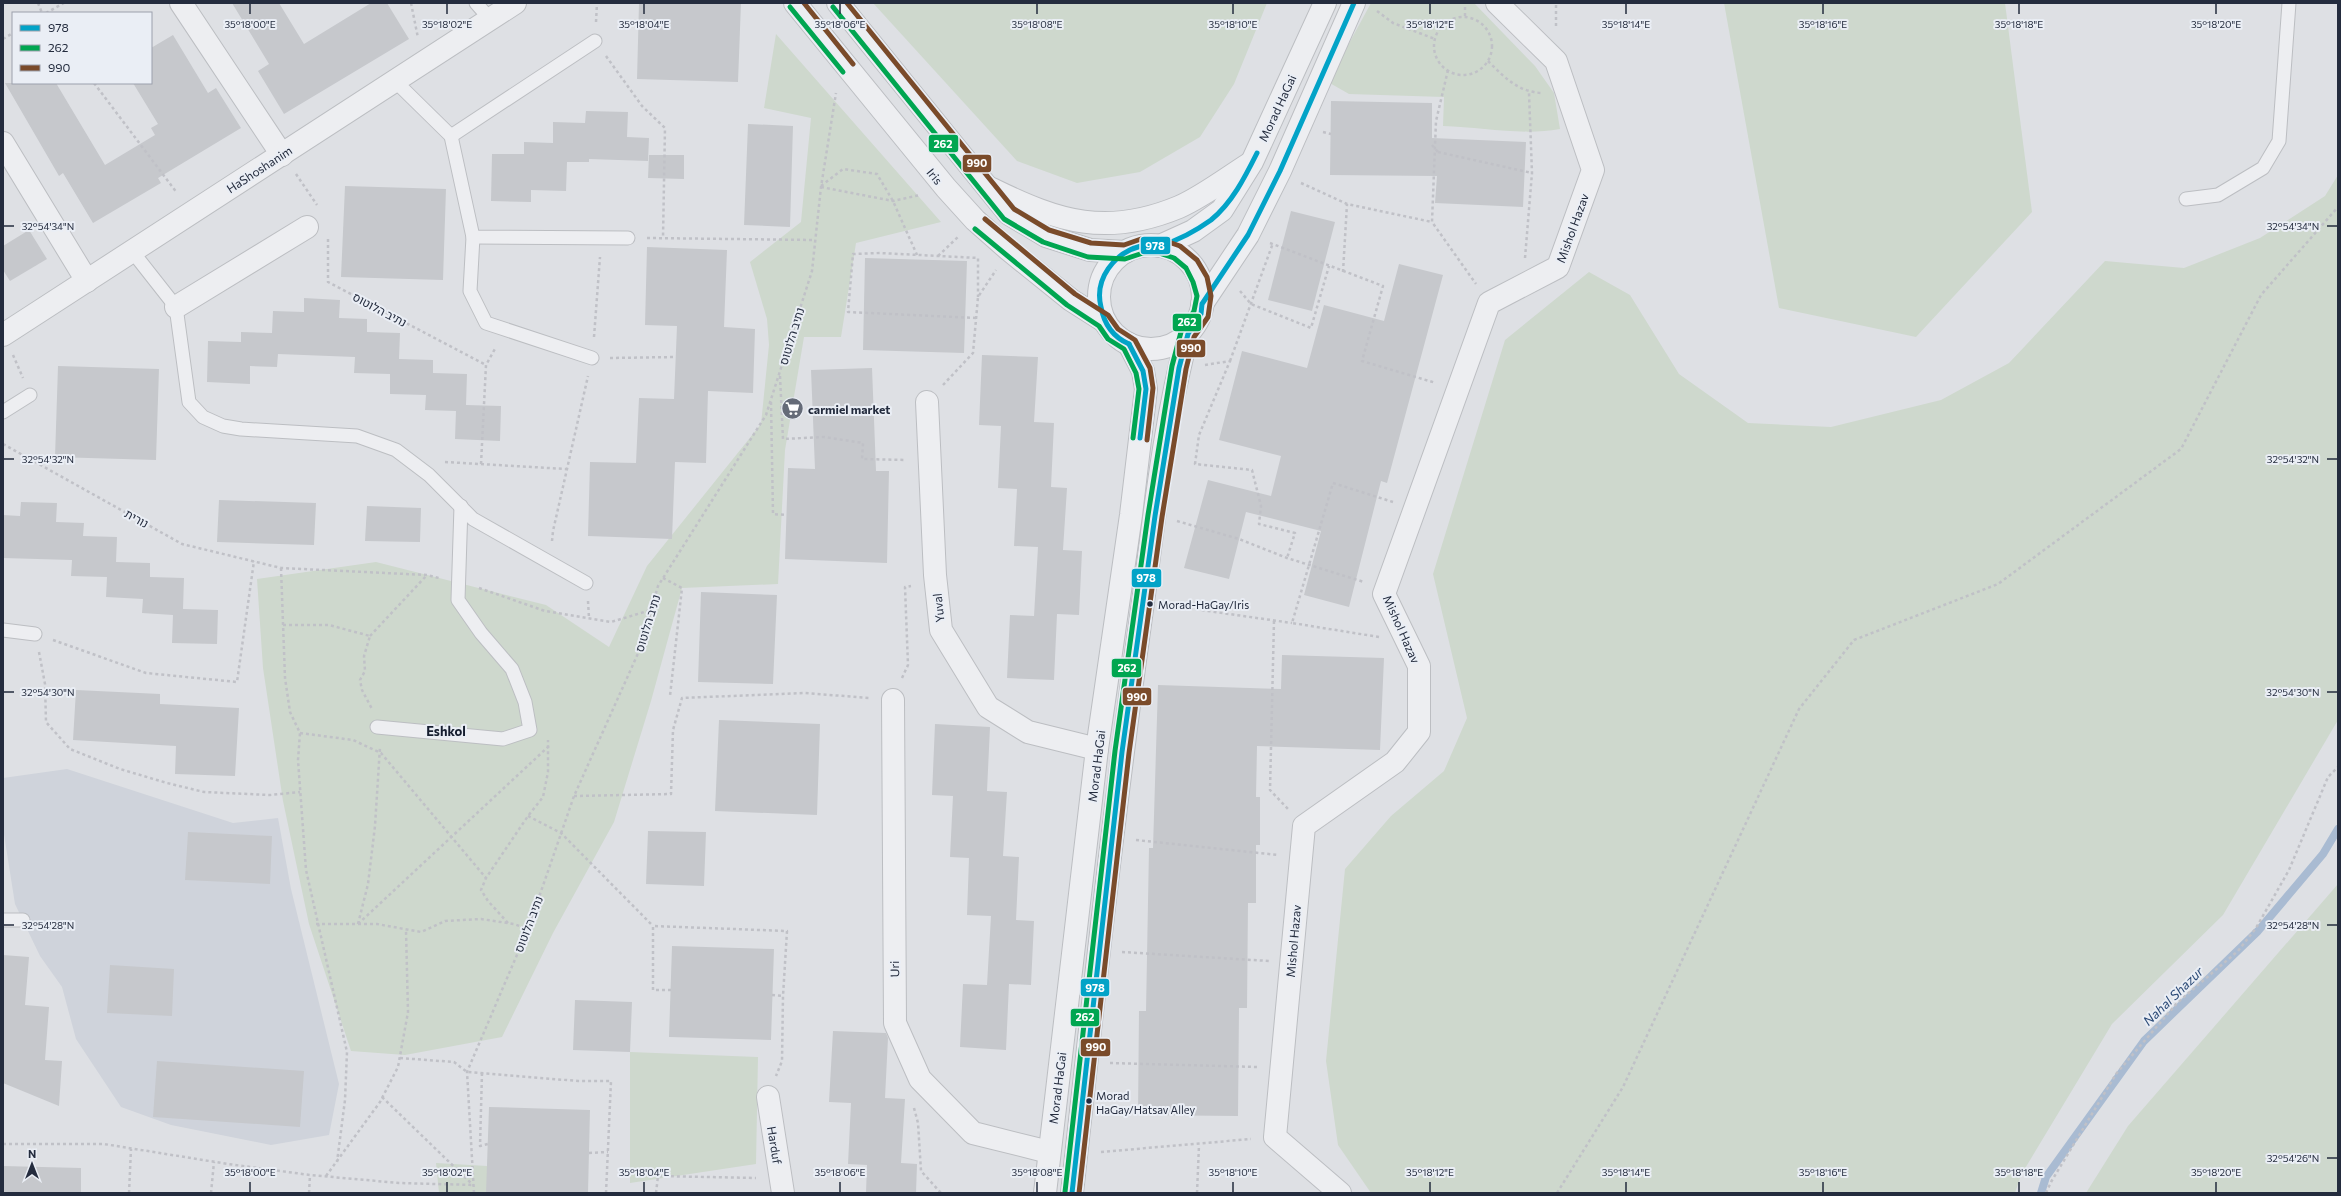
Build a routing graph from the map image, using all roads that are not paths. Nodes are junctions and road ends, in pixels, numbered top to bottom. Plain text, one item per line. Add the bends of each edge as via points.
1 (181, 3) edge
2 (476, 3) edge
3 (515, 3) edge
4 (795, 3) edge
5 (838, 3) edge
6 (1325, 3) edge
7 (1497, 3) edge
8 (2289, 3) edge
9 (1362, 5) edge
10 (490, 19) junction
11 (595, 41) road end
12 (395, 81) junction
13 (451, 136) junction
14 (3, 143) edge
15 (282, 154) junction
16 (1252, 162) junction
17 (984, 185) junction
18 (2186, 199) dead end
19 (307, 228) dead end
20 (473, 237) junction
21 (628, 238) road end
22 (1160, 246) junction
23 (132, 251) junction
24 (1125, 252) junction
25 (87, 281) junction
26 (1202, 304) junction
27 (176, 307) junction
28 (1104, 321) junction
29 (1188, 334) junction
30 (3, 335) edge
31 (1129, 344) junction
32 (592, 358) road end
33 (30, 395) road end
34 (927, 402) road end
35 (3, 412) edge
36 (461, 506) junction
37 (586, 583) dead end
38 (3, 630) edge
39 (35, 634) road end
40 (893, 700) road end
41 (378, 727) road end
42 (1097, 749) junction
43 (3, 920) edge
44 (23, 920) dead end
45 (768, 1096) dead end
46 (1049, 1152) junction
47 (782, 1186) edge
48 (1045, 1193) edge
49 (1072, 1193) edge
50 (1340, 1193) edge

1 - 15 street
2 - 10 lane
3 - 10 street, HaShoshanim
4 - 28 street, Iris via 946,188 1009,250 1071,300
5 - 17 street
6 - 16 street, Morad HaGai
7 - 50 street, Mishol Hazav via 1556,61 1593,170 1558,267 1489,303 1384,594 1419,666 1419,732 1395,762 1304,826 1275,1137
8 - 18 lane via 2279,141 2263,168 2218,195
9 - 26 street via 1248,235
10 - 12 street, HaShoshanim
11 - 13 lane
12 - 13 lane
12 - 15 street, HaShoshanim
13 - 20 lane
14 - 25 street
15 - 23 street, HaShoshanim
16 - 17 street via 1180,207 1137,221 1094,224 1058,216 1019,202
16 - 22 street, Morad HaGai via 1222,210 1193,231
17 - 24 street via 1009,214 1046,236 1090,250
19 - 27 street
20 - 21 lane
20 - 32 lane via 470,291 486,323
22 - 24 street via 1142,246
22 - 26 street via 1177,252 1191,263 1200,279 1204,296
23 - 25 street, HaShoshanim
23 - 27 lane
24 - 28 street via 1113,260 1104,273 1099,289 1099,305
25 - 30 street, HaShoshanim
26 - 29 street via 1201,314
27 - 36 lane via 189,402 203,418 222,426 241,429 357,436 396,450 429,475
28 - 31 street via 1113,334
29 - 31 street via 1178,342 1162,348 1143,349
29 - 49 street, Morad HaGai via 1179,368 1143,602 1111,838
31 - 42 street, Morad HaGai via 1143,371 1146,388 1131,515
33 - 35 lane
34 - 42 street, Yuval via 936,586 941,630 988,707 1028,732
36 - 37 lane via 473,519
36 - 41 lane via 458,600 481,633 512,669 525,702 530,730 503,739
38 - 39 lane
40 - 46 street, Uri via 895,1023 920,1079 973,1133
42 - 46 street, Morad HaGai
43 - 44 lane
45 - 47 street, Harduf
46 - 48 street, Morad HaGai

